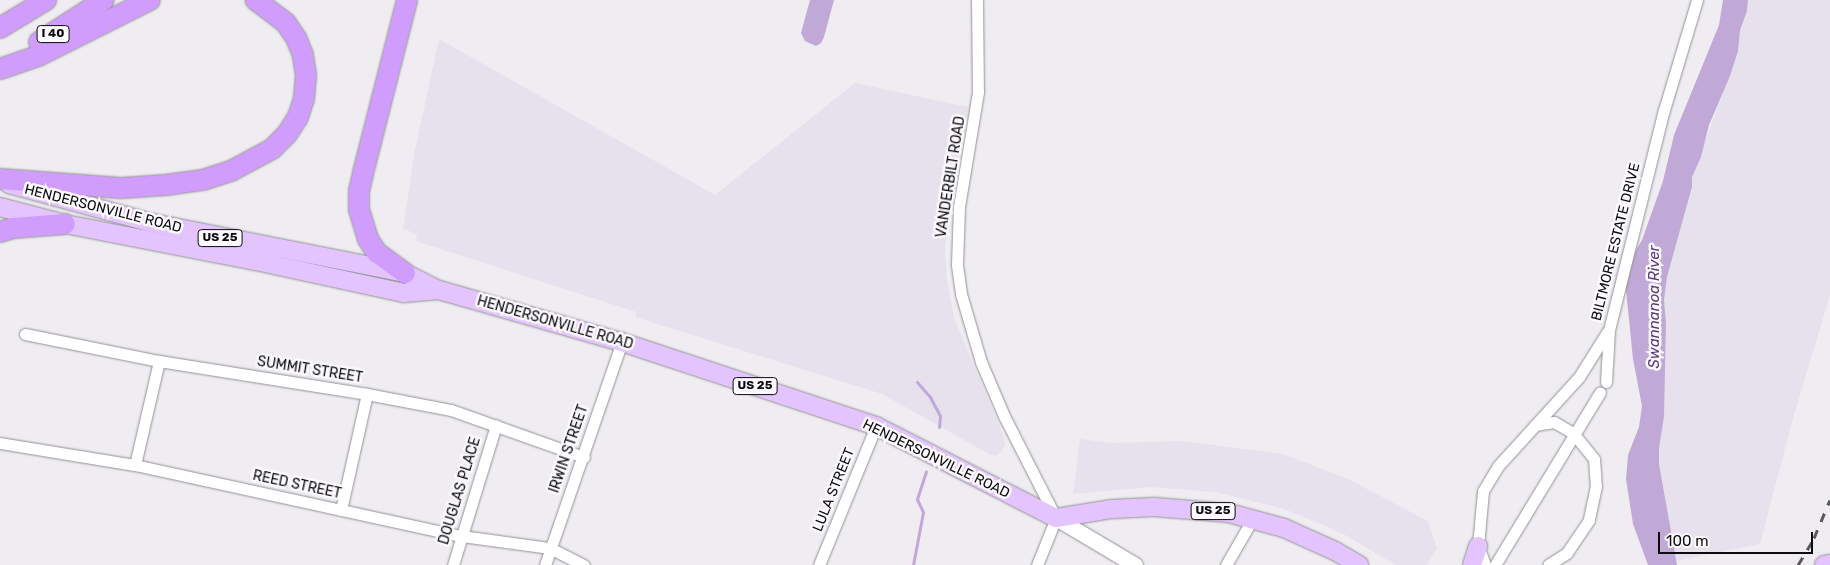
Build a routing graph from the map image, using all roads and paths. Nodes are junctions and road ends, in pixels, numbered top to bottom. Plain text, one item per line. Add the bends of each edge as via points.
1 (46, 0) edge
2 (104, 0) edge
3 (150, 0) edge
4 (256, 0) edge
5 (407, 0) edge
6 (977, 0) edge
7 (1697, 0) edge
8 (0, 28) edge
9 (0, 65) edge
10 (0, 69) edge
11 (0, 180) edge
12 (0, 208) edge
13 (65, 224) junction
14 (0, 232) edge
15 (404, 273) junction
16 (439, 290) junction
17 (1609, 330) junction
18 (25, 334) dead end
19 (622, 342) junction
20 (159, 361) junction
21 (367, 394) junction
22 (496, 425) junction
23 (1535, 425) junction
24 (876, 426) junction
25 (1574, 433) junction
26 (0, 443) edge
27 (584, 457) junction
28 (135, 465) junction
29 (342, 510) junction
30 (1056, 518) junction
31 (1253, 518) junction
32 (462, 536) junction
33 (1478, 546) junction
34 (550, 548) junction
35 (1830, 564) edge
36 (454, 565) edge
37 (545, 565) edge
38 (584, 565) edge
39 (819, 565) edge
40 (1037, 565) edge
41 (1135, 565) edge
42 (1226, 565) edge
43 (1359, 565) edge
44 (1472, 565) edge
45 (1485, 565) edge
46 (1495, 565) edge
47 (1548, 565) edge
48 (1824, 565) edge

1 - 8 highway, I 40
2 - 9 highway, I 40
3 - 10 highway via 38,56
4 - 11 highway via 286,23 296,38 306,75 298,117 272,149 231,171 203,180 166,185 121,188
5 - 15 highway via 363,173 359,209 368,239 378,253
6 - 30 street, VANDERBILT ROAD via 978,92 959,207 957,265 961,294 981,362 1004,416
7 - 17 street, BILTMORE ESTATE DRIVE via 1664,110
11 - 15 main road, HENDERSONVILLE ROAD / US 25 via 61,200 153,223
12 - 13 main road, HENDERSONVILLE ROAD / US 25
13 - 14 highway
13 - 16 main road, HENDERSONVILLE ROAD / US 25 via 404,293
15 - 16 main road, HENDERSONVILLE ROAD / US 25
16 - 19 main road, HENDERSONVILLE ROAD / US 25
17 - 23 street via 1579,377
17 - 25 street, BILTMORE ESTATE DRIVE via 1603,387
18 - 20 street, SUMMIT STREET
19 - 24 main road, HENDERSONVILLE ROAD / US 25
19 - 27 street, IRWIN STREET
20 - 21 street, SUMMIT STREET
20 - 28 street
21 - 22 street, SUMMIT STREET via 451,410
21 - 29 street
22 - 27 street, SUMMIT STREET
22 - 32 street, DOUGLAS PLACE
23 - 25 street via 1554,422
23 - 33 street via 1498,466 1483,491
24 - 30 main road, HENDERSONVILLE ROAD / US 25
24 - 39 street, LULA STREET
25 - 46 street, BILTMORE ESTATE DRIVE
25 - 47 street via 1594,459 1596,486 1590,520 1566,553
26 - 28 street, REED STREET
27 - 34 street, IRWIN STREET
28 - 29 street, REED STREET
29 - 32 street, REED STREET
30 - 31 main road, US 25 via 1154,506
30 - 40 street
30 - 41 main road, HENDERSONVILLE ROAD
31 - 42 street
31 - 43 main road, US 25 via 1305,536
32 - 34 street, REED STREET
32 - 36 street, DOUGLAS PLACE
33 - 44 main road
33 - 45 street
34 - 37 street, IRWIN STREET
34 - 38 street, REED STREET
35 - 48 main road

